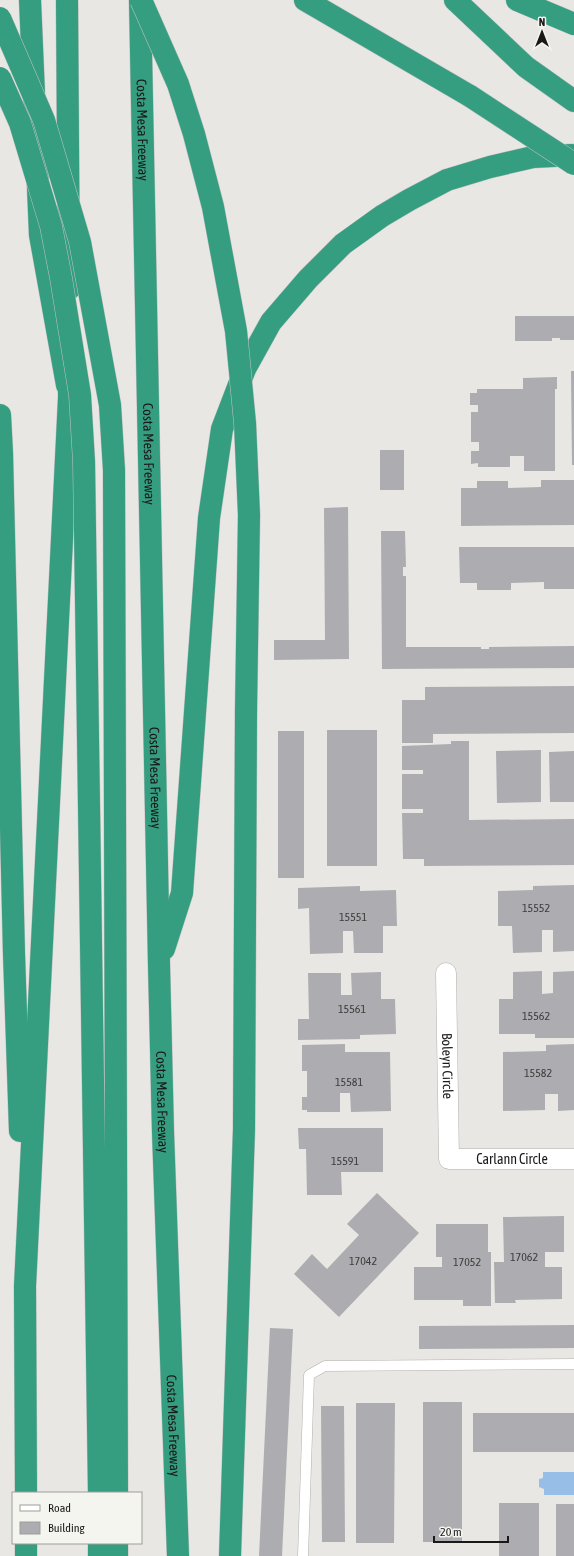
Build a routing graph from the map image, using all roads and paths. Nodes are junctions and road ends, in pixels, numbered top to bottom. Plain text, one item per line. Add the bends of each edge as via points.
1 (30, 0) edge
2 (67, 0) edge
3 (141, 0) edge
4 (305, 0) edge
5 (455, 0) edge
6 (517, 0) edge
7 (0, 18) edge
8 (574, 24) edge
9 (0, 78) edge
10 (574, 101) edge
11 (574, 155) edge
12 (574, 164) edge
13 (69, 398) junction
14 (0, 415) edge
15 (159, 965) junction
16 (446, 973) dead end
17 (449, 1159) joint
18 (574, 1159) edge
19 (25, 1286) junction
20 (574, 1364) edge
21 (26, 1492) edge
22 (99, 1492) edge
23 (117, 1492) edge
24 (26, 1544) edge
25 (99, 1544) edge
26 (117, 1544) edge
27 (26, 1556) edge
28 (99, 1556) edge
29 (117, 1556) edge
30 (178, 1556) edge
31 (230, 1556) edge
32 (303, 1556) edge

1 - 13 highway via 40,235
2 - 13 highway
3 - 15 highway, Costa Mesa Freeway
3 - 31 highway, bridge via 178,84 213,207 236,331 245,423 249,514 244,1129
4 - 12 highway, bridge via 470,96
5 - 10 highway via 526,67
6 - 8 highway
7 - 23 highway, bridge via 44,120 80,242 110,406 114,470
9 - 22 highway, bridge via 20,122 51,226 80,395 84,478
11 - 15 highway via 533,157 447,180 382,216 343,244 308,279 271,322 245,369 222,429 209,518 182,893
13 - 19 highway
14 - 19 highway
15 - 30 highway, Costa Mesa Freeway
16 - 17 street, Boleyn Circle
17 - 18 street, Carlann Circle
19 - 21 highway
20 - 32 lane via 325,1366 309,1375
24 - 27 highway
25 - 28 highway
26 - 29 highway

